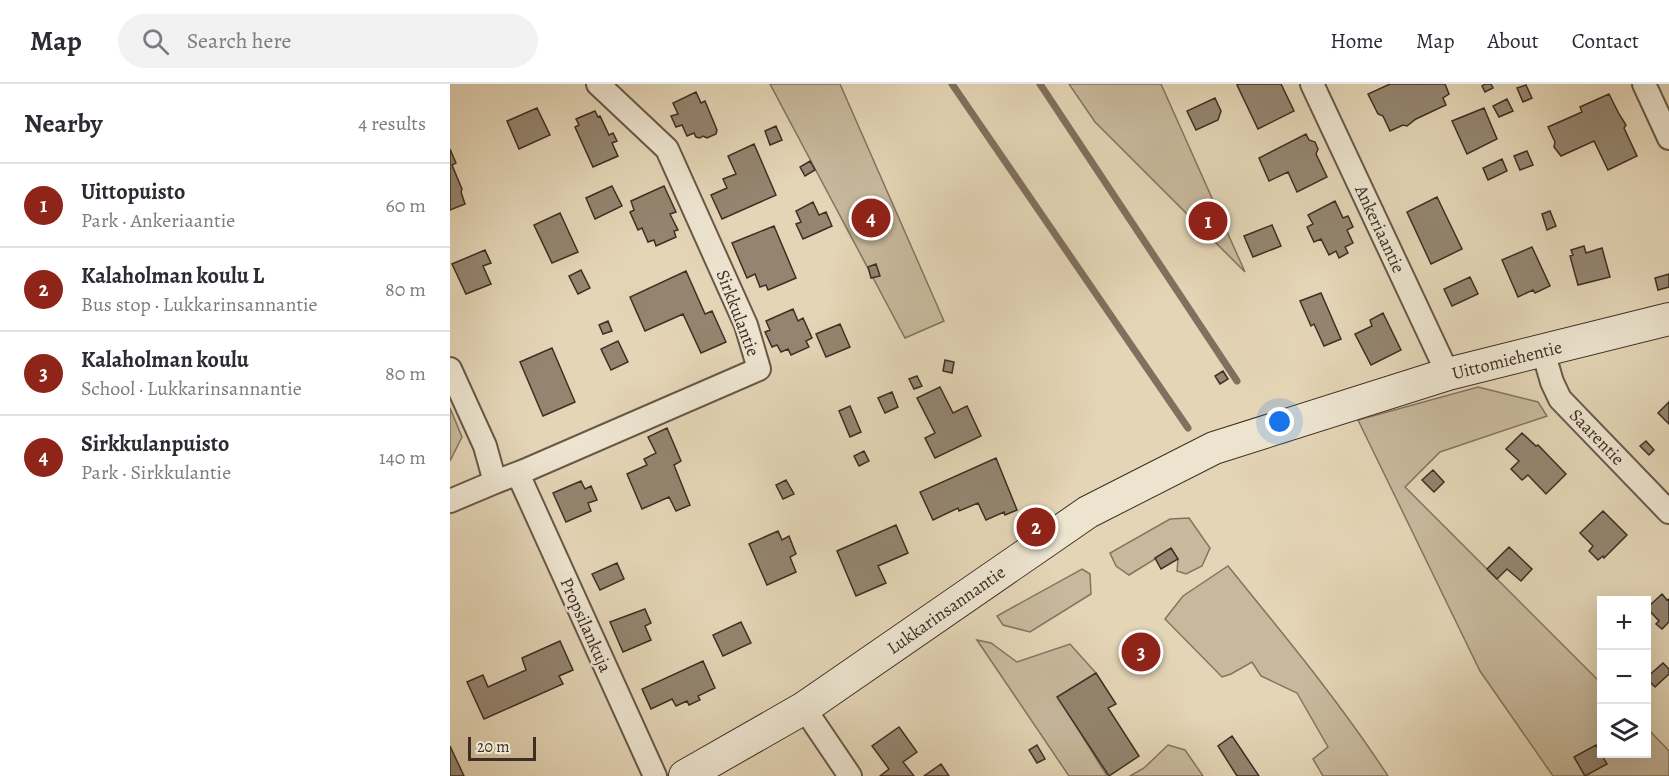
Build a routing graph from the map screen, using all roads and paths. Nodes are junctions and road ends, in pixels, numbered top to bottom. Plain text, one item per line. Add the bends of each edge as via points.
1 (598, 84) edge
2 (1644, 84) edge
3 (1318, 86) edge
4 (1669, 138) edge
5 (1669, 319) edge
6 (1543, 351) junction
7 (450, 369) edge
8 (1448, 374) junction
9 (1347, 405) joint
10 (518, 474) junction
11 (495, 482) junction
12 (450, 501) edge
13 (1669, 512) edge
14 (804, 708) junction
15 (655, 776) edge
16 (685, 776) edge
17 (850, 776) edge

1 - 10 street, Sirkkulantie via 667,149 746,325 759,369
2 - 4 street
3 - 8 street, Ankeriaantie
5 - 6 street, Uittomiehentie
6 - 8 street, Uittomiehentie
6 - 13 street, Saarentie via 1560,399
7 - 11 street via 485,446
8 - 9 street, Uittomiehentie
9 - 14 street, Lukkarinsannantie via 1214,448 1088,512
10 - 11 street, Sirkkulantie
10 - 15 street, Propsilankuja
11 - 12 street, Sirkkulantie
14 - 16 street, Lukkarinsannantie
14 - 17 street

